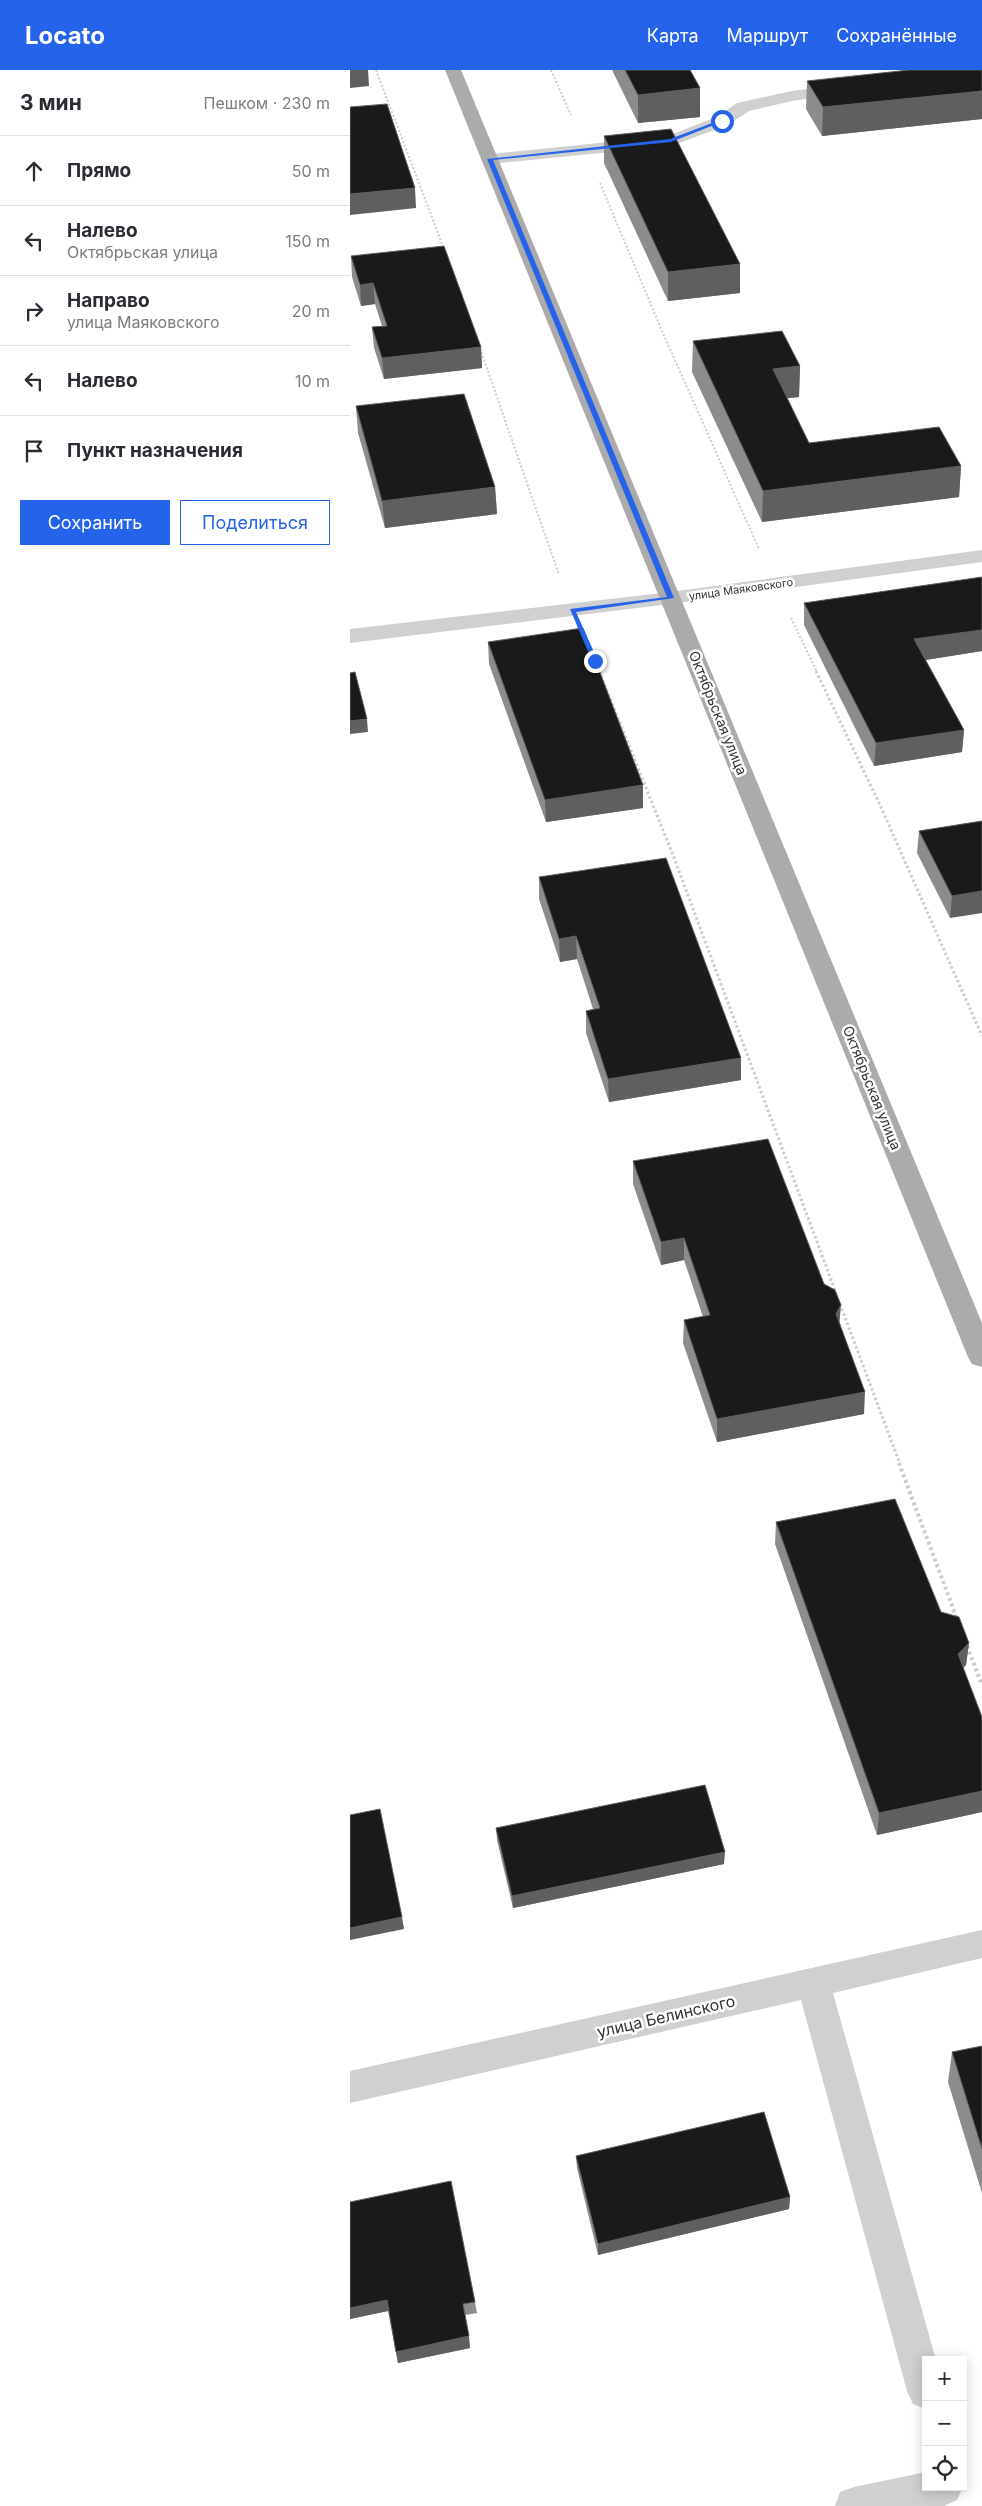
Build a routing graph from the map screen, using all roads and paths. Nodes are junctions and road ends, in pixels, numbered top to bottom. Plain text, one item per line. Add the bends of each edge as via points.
1 (376, 70) edge
2 (453, 70) edge
3 (858, 87) edge
4 (490, 159) junction
5 (446, 254) edge
6 (457, 282) edge
7 (982, 556) edge
8 (670, 598) junction
9 (572, 610) junction
10 (350, 636) edge
11 (982, 1357) edge
12 (958, 1622) edge
13 (965, 1640) edge
14 (982, 1685) edge
15 (982, 1944) edge
16 (813, 1983) junction
17 (350, 2087) edge
18 (922, 2377) edge
19 (925, 2491) edge
20 (854, 2506) edge

1 - 5 path
2 - 4 main road, Октябрьская улица
3 - 4 street via 826,84 743,107 722,121 671,141
4 - 8 main road, Октябрьская улица
6 - 9 path
7 - 8 street, улица Маяковского
8 - 9 street, улица Маяковского
8 - 11 main road, Октябрьская улица
9 - 10 street, улица Маяковского
9 - 12 path via 673,856
13 - 14 path
15 - 16 street, улица Белинского
16 - 17 street, улица Белинского
16 - 18 street
19 - 20 street

